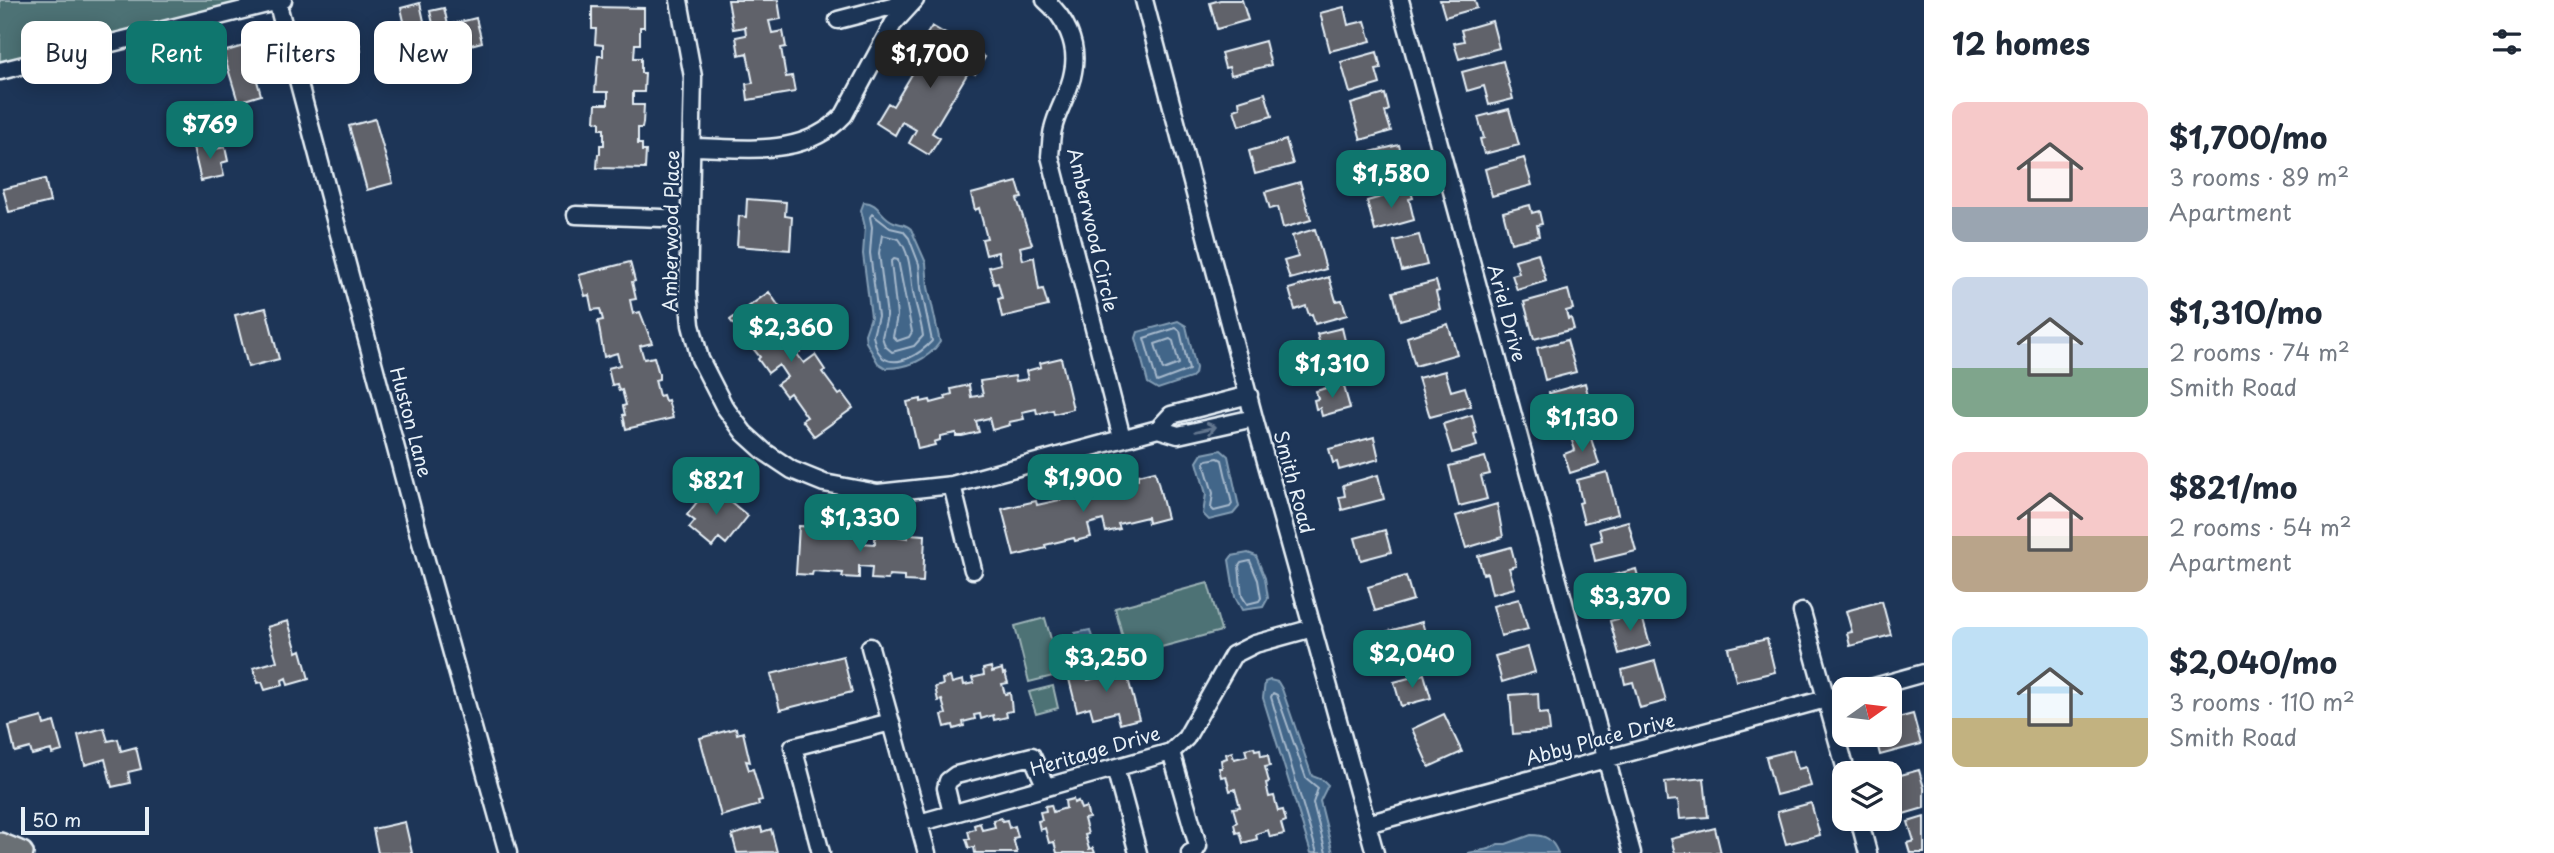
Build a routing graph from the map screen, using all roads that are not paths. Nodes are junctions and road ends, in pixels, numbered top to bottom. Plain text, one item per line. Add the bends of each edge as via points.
1 (679, 0) edge
2 (915, 0) edge
3 (1045, 0) edge
4 (1144, 0) edge
5 (1399, 0) edge
6 (280, 1) edge
7 (838, 20) dead end
8 (0, 71) edge
9 (693, 147) junction
10 (576, 215) dead end
11 (690, 219) junction
12 (1249, 395) junction
13 (1254, 418) junction
14 (1158, 429) junction
15 (1122, 438) junction
16 (952, 485) junction
17 (974, 570) dead end
18 (1802, 612) dead end
19 (1313, 628) junction
20 (870, 647) dead end
21 (1924, 673) edge
22 (1902, 679) edge
23 (1832, 698) edge
24 (1827, 699) junction
25 (891, 722) junction
26 (1171, 752) junction
27 (1607, 759) junction
28 (1844, 761) edge
29 (1115, 768) junction
30 (1046, 787) junction
31 (952, 813) junction
32 (919, 823) junction
33 (1367, 824) junction
34 (1862, 831) edge
35 (0, 844) edge
36 (22, 853) edge
37 (508, 853) edge
38 (821, 853) edge
39 (927, 853) edge
40 (1138, 853) edge
41 (1190, 853) edge
42 (1375, 853) edge
43 (1632, 853) edge
44 (1868, 853) edge

1 - 9 street, Amberwood Place via 693,77
2 - 7 street
2 - 9 street via 893,24 835,125 807,141 782,148
3 - 15 street, Amberwood Circle via 1065,22 1074,72 1052,129 1050,156
4 - 12 street, Smith Road
5 - 27 street, Ariel Drive
6 - 8 street
6 - 37 street, Huston Lane
9 - 11 street, Amberwood Place
10 - 11 street
11 - 16 street, Amberwood Place via 691,325 700,359 744,433 792,470 824,482 878,493
12 - 13 street, Smith Road
12 - 14 street, Amberwood Place via 1171,415
14 -> 13 street, Amberwood Place via 1178,435
13 - 19 street, Smith Road
14 - 15 street, Amberwood Place
15 - 16 street, Amberwood Place
16 - 17 street
18 - 24 street
19 - 26 street, Heritage Drive via 1255,644 1233,656 1186,738
19 - 33 street, Smith Road
20 - 25 street
21 - 22 street
23 - 24 street, Abby Place Drive
24 - 27 street, Abby Place Drive
24 - 28 street
25 - 32 street
25 - 38 street via 793,747
26 - 29 street, Heritage Drive
26 - 41 street via 1198,846
27 - 33 street, Abby Place Drive
27 - 43 street, Ariel Drive
29 - 30 street, Heritage Drive
29 - 40 street
30 - 31 street, Heritage Drive
30 - 31 street via 1032,756 956,775 946,788
31 - 32 street, Heritage Drive
32 - 39 street
33 - 42 street, Smith Road
34 - 44 street
35 - 36 main road

